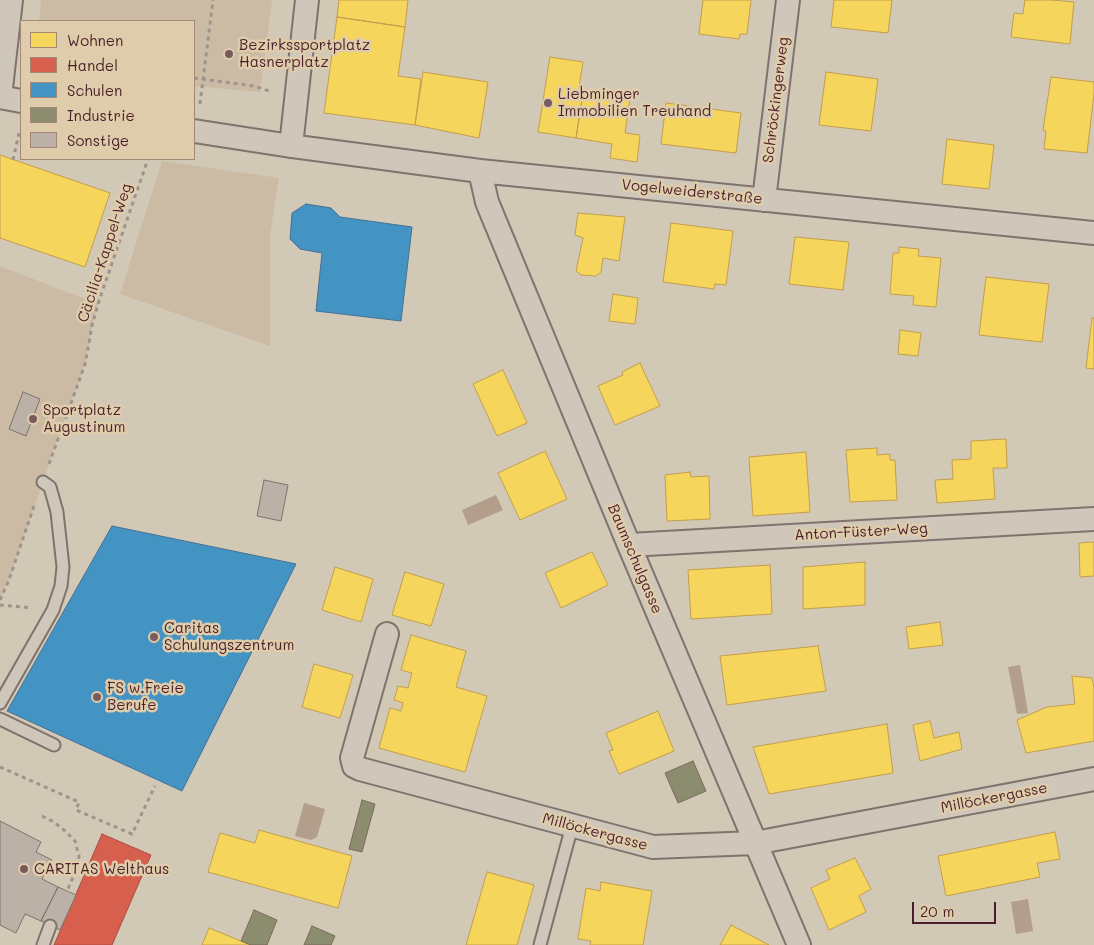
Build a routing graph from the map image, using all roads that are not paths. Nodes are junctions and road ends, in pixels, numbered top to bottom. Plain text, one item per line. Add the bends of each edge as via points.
1 (11, 0) edge
2 (307, 0) edge
3 (788, 0) edge
4 (0, 97) edge
5 (20, 100) edge
6 (195, 130) edge
7 (291, 146) junction
8 (480, 170) junction
9 (764, 200) junction
10 (1094, 233) edge
11 (43, 482) dead end
12 (1094, 518) edge
13 (629, 545) junction
14 (386, 634) dead end
15 (0, 703) edge
16 (0, 719) edge
17 (54, 745) dead end
18 (1094, 779) edge
19 (572, 826) junction
20 (756, 843) junction
21 (50, 926) dead end
22 (43, 945) edge
23 (540, 945) edge
24 (799, 945) edge

1 - 4 street
2 - 7 street
3 - 9 street, Schröckingerweg
4 - 5 street
6 - 7 street, Vogelweiderstraße
7 - 8 street, Vogelweiderstraße
8 - 9 street, Vogelweiderstraße
8 - 13 street, Baumschulgasse via 491,211
9 - 10 street, Vogelweiderstraße
11 - 15 lane via 50,486 57,512 61,586 53,610
12 - 13 street, Anton-Füster-Weg
13 - 20 street, Baumschulgasse
14 - 19 street, Millöckergasse via 352,758 354,766
16 - 17 lane
18 - 20 street, Millöckergasse
19 - 20 street, Millöckergasse via 653,847
19 - 23 lane
20 - 24 street, Baumschulgasse
21 - 22 lane

